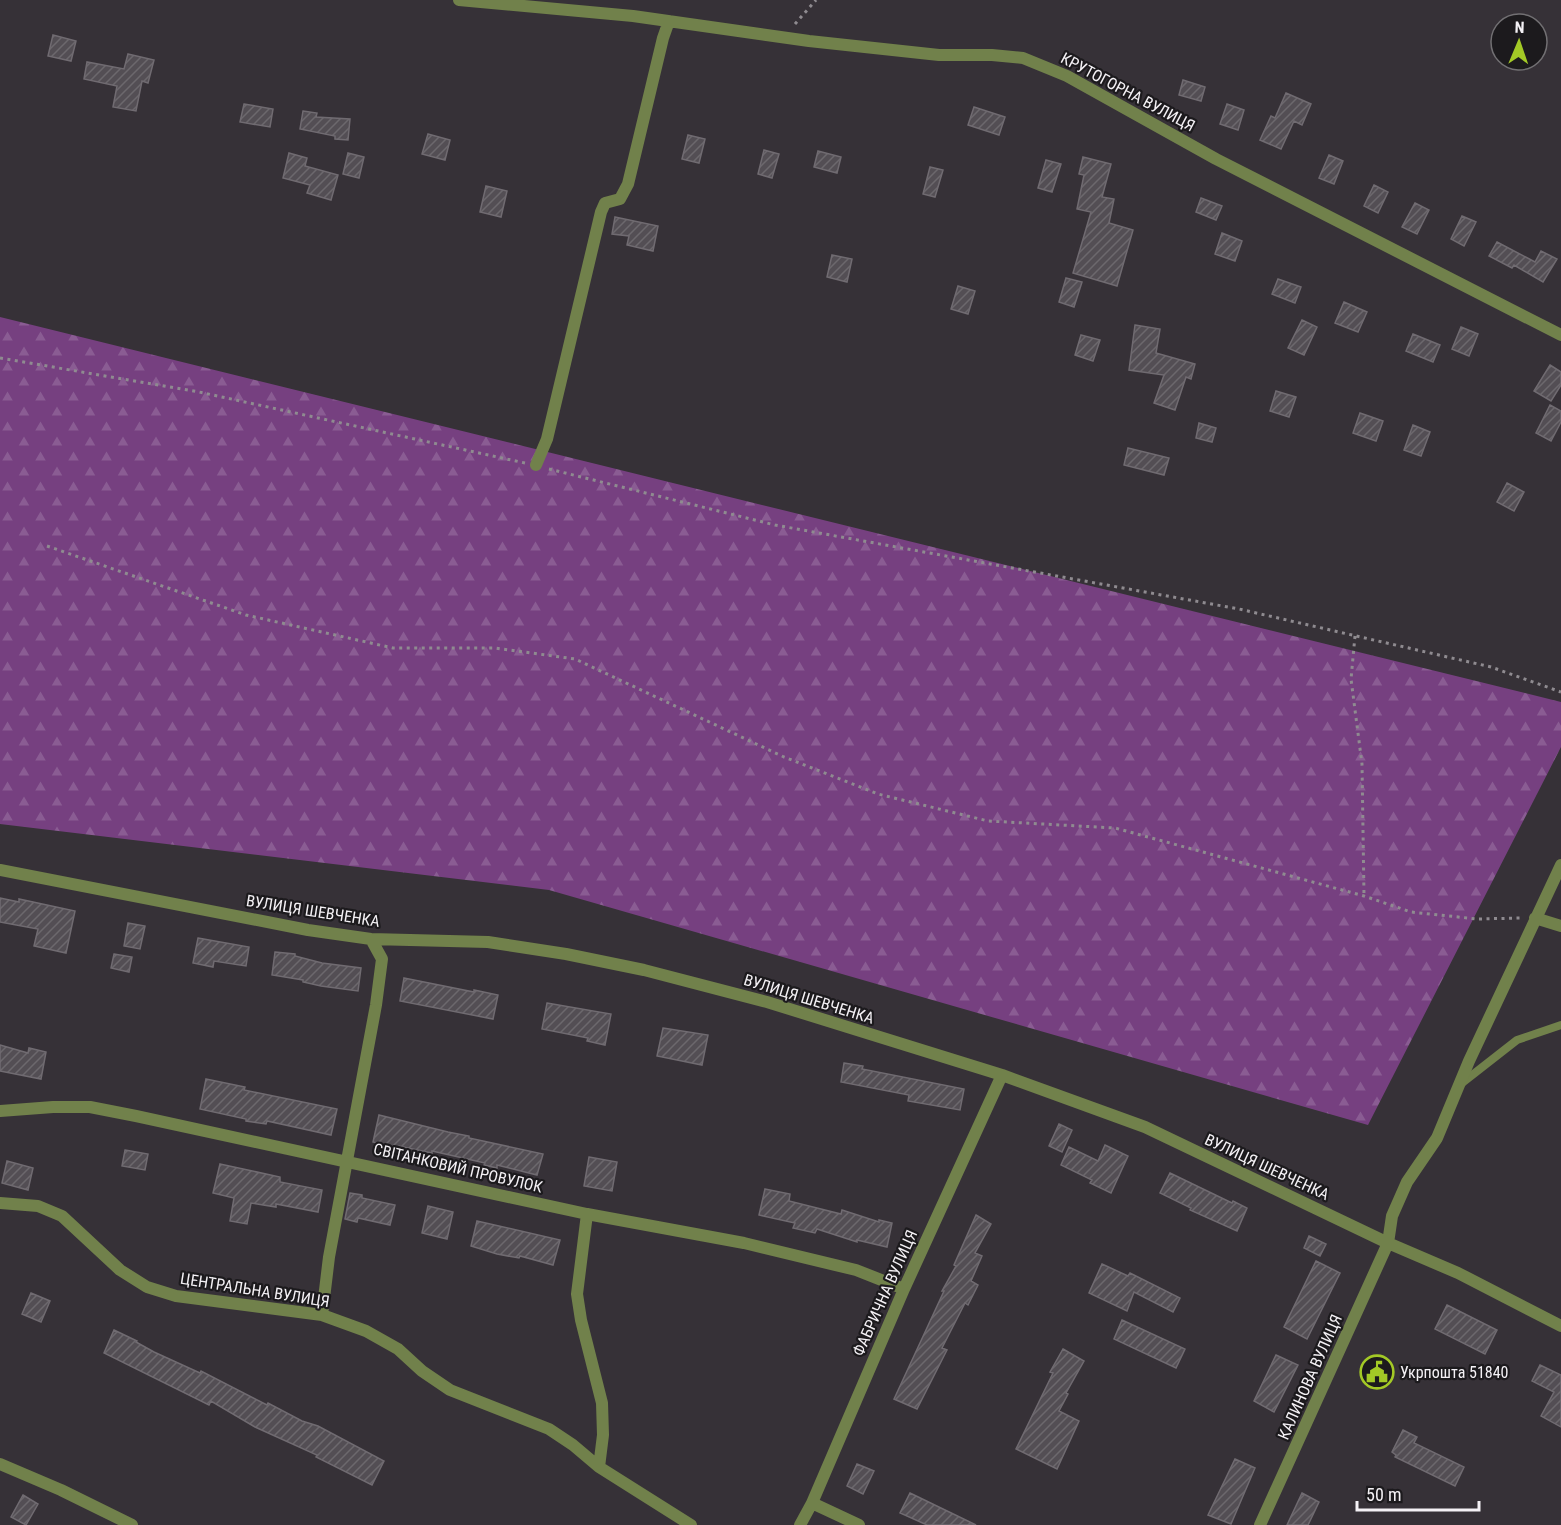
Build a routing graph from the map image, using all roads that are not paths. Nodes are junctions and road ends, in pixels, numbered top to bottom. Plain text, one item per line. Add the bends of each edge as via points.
1 (459, 0) edge
2 (669, 21) junction
3 (1561, 335) edge
4 (536, 465) road end
5 (1561, 865) edge
6 (0, 870) edge
7 (1535, 918) junction
8 (1561, 926) edge
9 (371, 939) junction
10 (1561, 1025) edge
11 (1002, 1075) junction
12 (1458, 1086) junction
13 (0, 1111) edge
14 (347, 1160) junction
15 (0, 1203) edge
16 (587, 1214) junction
17 (1388, 1242) junction
18 (904, 1289) junction
19 (322, 1315) junction
20 (1561, 1326) edge
21 (0, 1464) edge
22 (599, 1467) junction
23 (812, 1503) junction
24 (132, 1525) edge
25 (691, 1525) edge
26 (800, 1525) edge
27 (859, 1525) edge
28 (1260, 1525) edge

1 - 2 street, КРУТОГОРНА ВУЛИЦЯ
2 - 3 street, КРУТОГОРНА ВУЛИЦЯ via 939,55 1023,58 1067,76 1216,159
2 - 4 street via 628,184 620,198 605,203 602,212 547,438
5 - 7 street
6 - 9 street, ВУЛИЦЯ ШЕВЧЕНКА
7 - 8 street
7 - 12 street, КАЛИНОВА ВУЛИЦЯ
9 - 11 street, ВУЛИЦЯ ШЕВЧЕНКА via 488,942 644,970 767,1002
9 - 14 street via 382,959
10 - 12 lane via 1517,1040
11 - 17 street, ВУЛИЦЯ ШЕВЧЕНКА via 1145,1127
11 - 18 street, ФАБРИЧНА ВУЛИЦЯ
12 - 17 street, КАЛИНОВА ВУЛИЦЯ via 1437,1138 1407,1182 1392,1216
13 - 14 street, СВІТАНКОВИЙ ПРОВУЛОК via 90,1107
14 - 16 street, СВІТАНКОВИЙ ПРОВУЛОК
14 - 19 street
15 - 19 street, ЦЕНТРАЛЬНА ВУЛИЦЯ via 38,1206 62,1216 120,1270 147,1287 176,1296
16 - 18 street, СВІТАНКОВИЙ ПРОВУЛОК via 744,1243 856,1270
16 - 22 street via 577,1294 602,1403
17 - 20 street, ВУЛИЦЯ ШЕВЧЕНКА
17 - 28 street, КАЛИНОВА ВУЛИЦЯ
18 - 23 street, ФАБРИЧНА ВУЛИЦЯ
19 - 22 street, ЦЕНТРАЛЬНА ВУЛИЦЯ via 398,1349 450,1390 549,1429
21 - 24 street
22 - 25 street, ЦЕНТРАЛЬНА ВУЛИЦЯ
23 - 26 street, ФАБРИЧНА ВУЛИЦЯ
23 - 27 street

